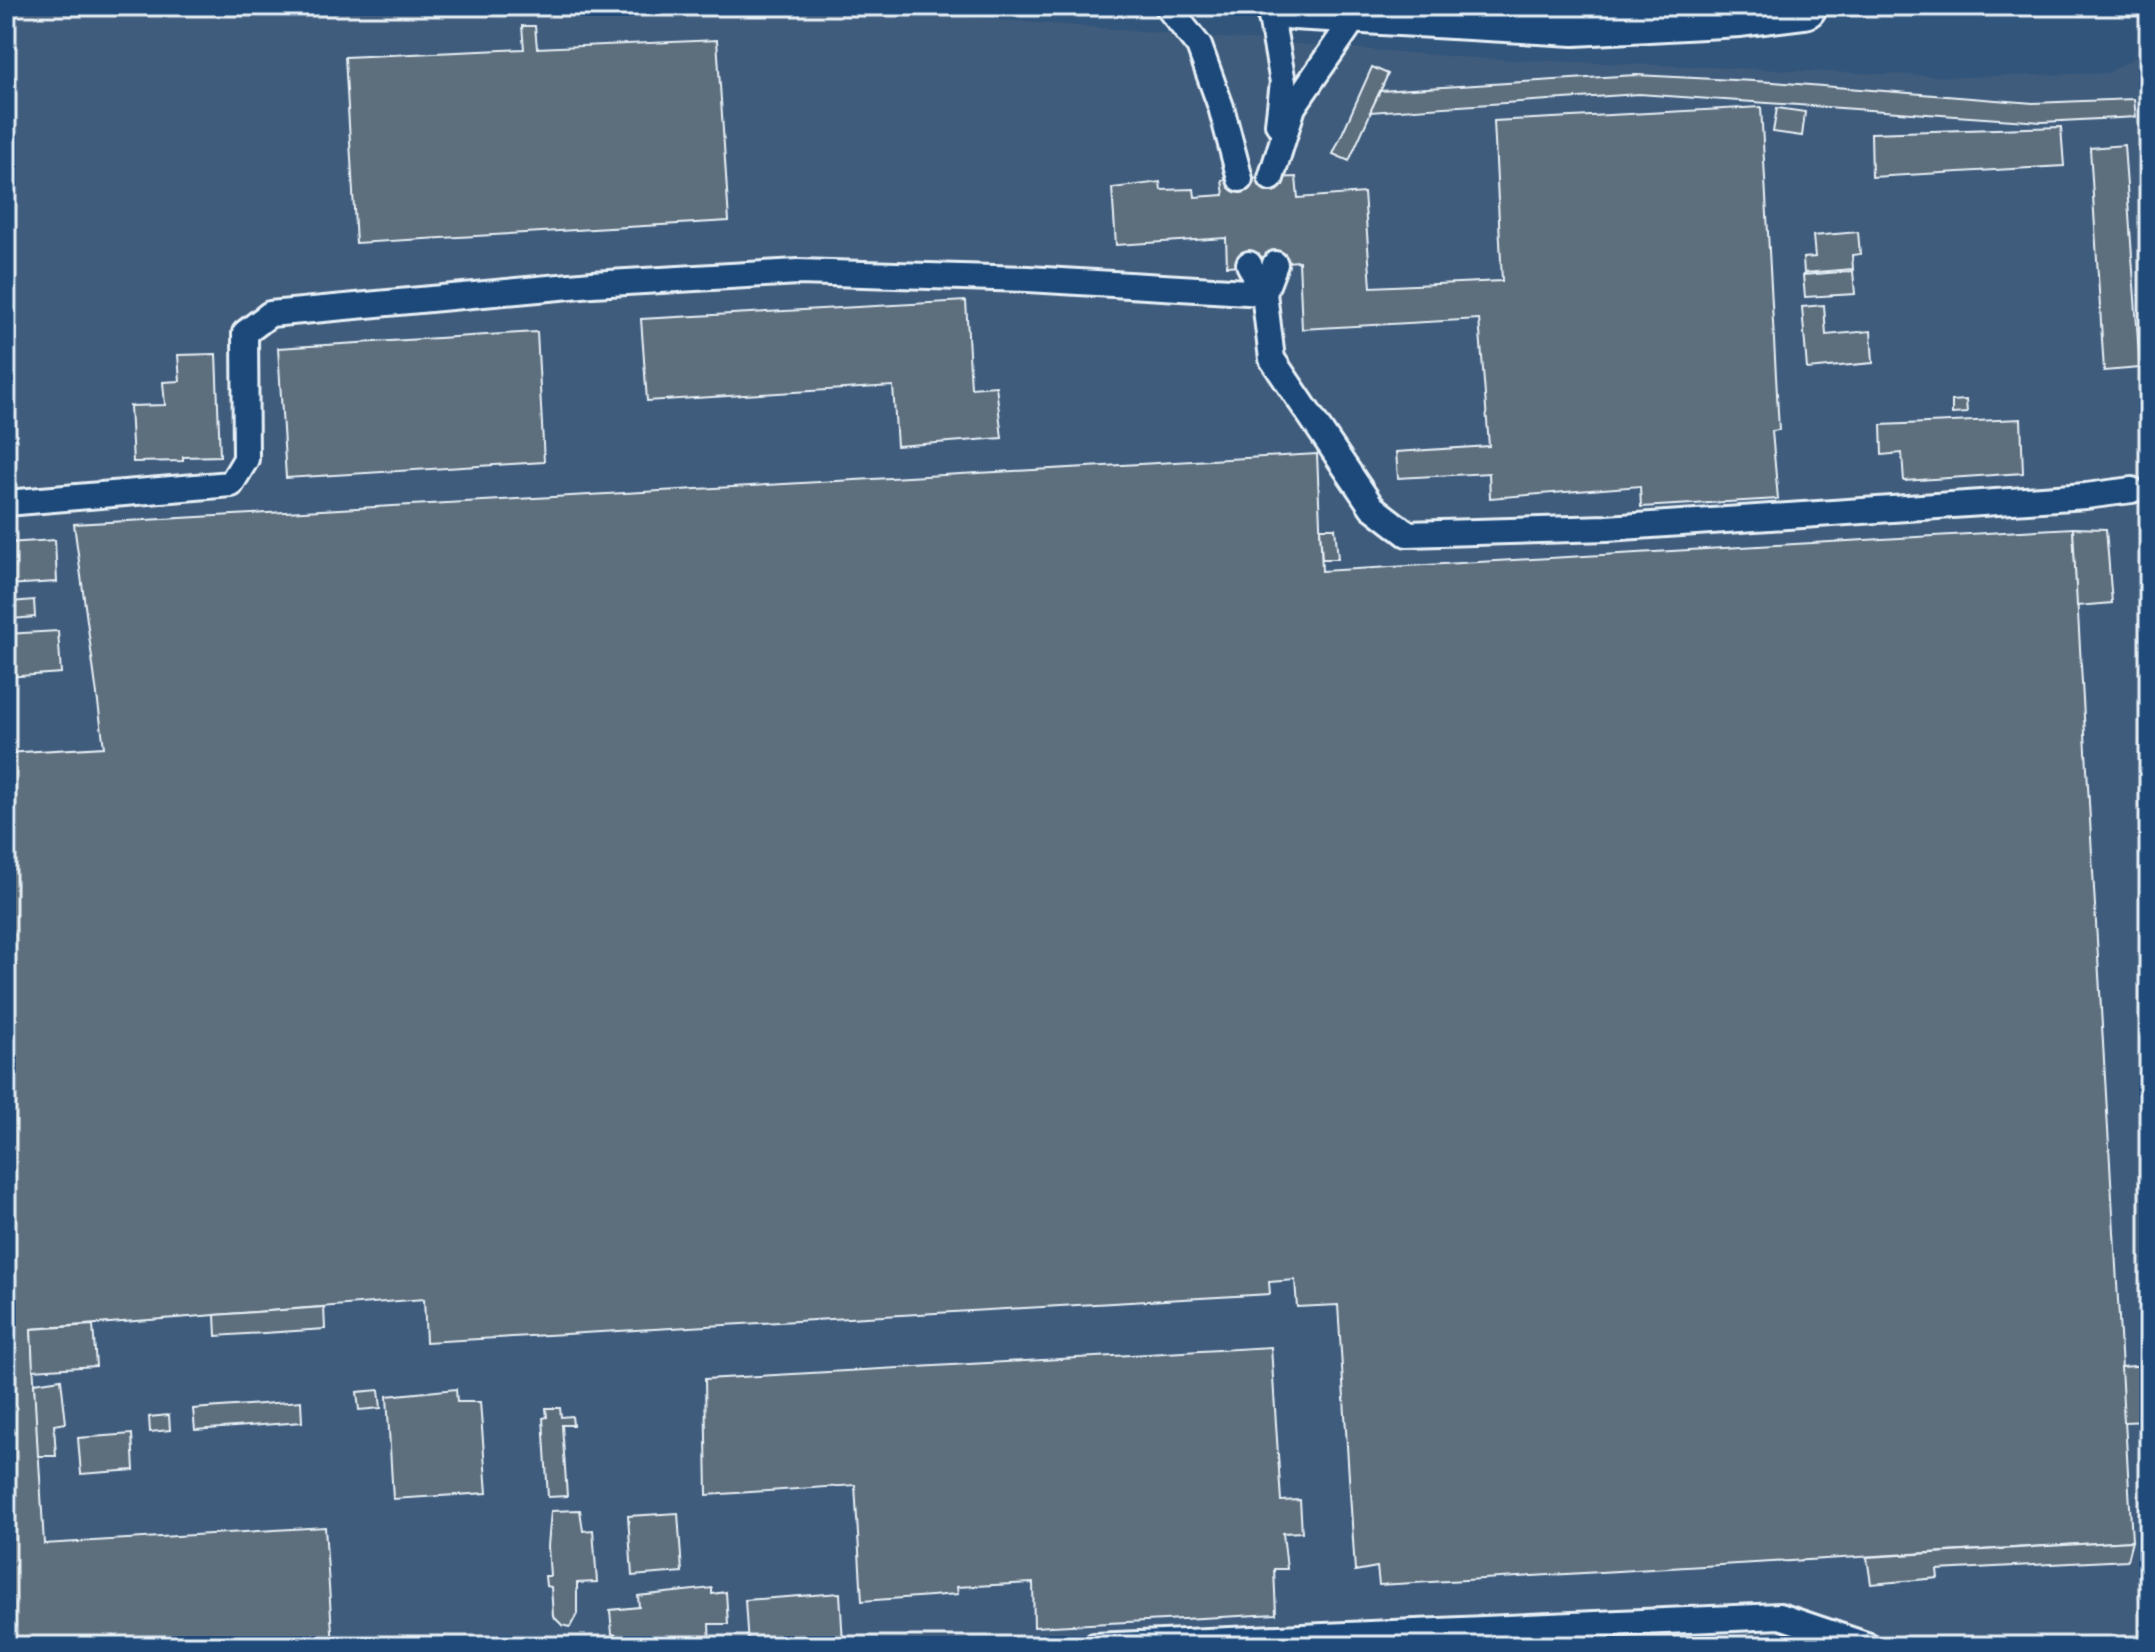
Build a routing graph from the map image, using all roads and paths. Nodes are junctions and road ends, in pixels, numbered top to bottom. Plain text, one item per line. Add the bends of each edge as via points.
1 (1167, 6) edge
2 (1269, 6) edge
3 (1276, 6) edge
4 (1804, 6) edge
5 (1360, 10) junction
6 (1240, 179) dead end
7 (1249, 264) dead end
8 (1275, 264) dead end
9 (1264, 293) junction
10 (2132, 490) dead end
11 (6, 503) edge
12 (1094, 1646) edge
13 (1869, 1646) edge

1 - 6 lane via 1199,46
2 - 5 lane via 1283,82 1271,178 1293,107
3 - 5 street
4 - 5 street via 1574,23
7 - 9 lane
8 - 9 lane
9 - 10 lane via 1272,359 1372,507 1407,534 1607,528
9 - 11 lane via 798,272 592,284 270,314 245,333 246,459 231,484
12 - 13 lane via 1780,1616

